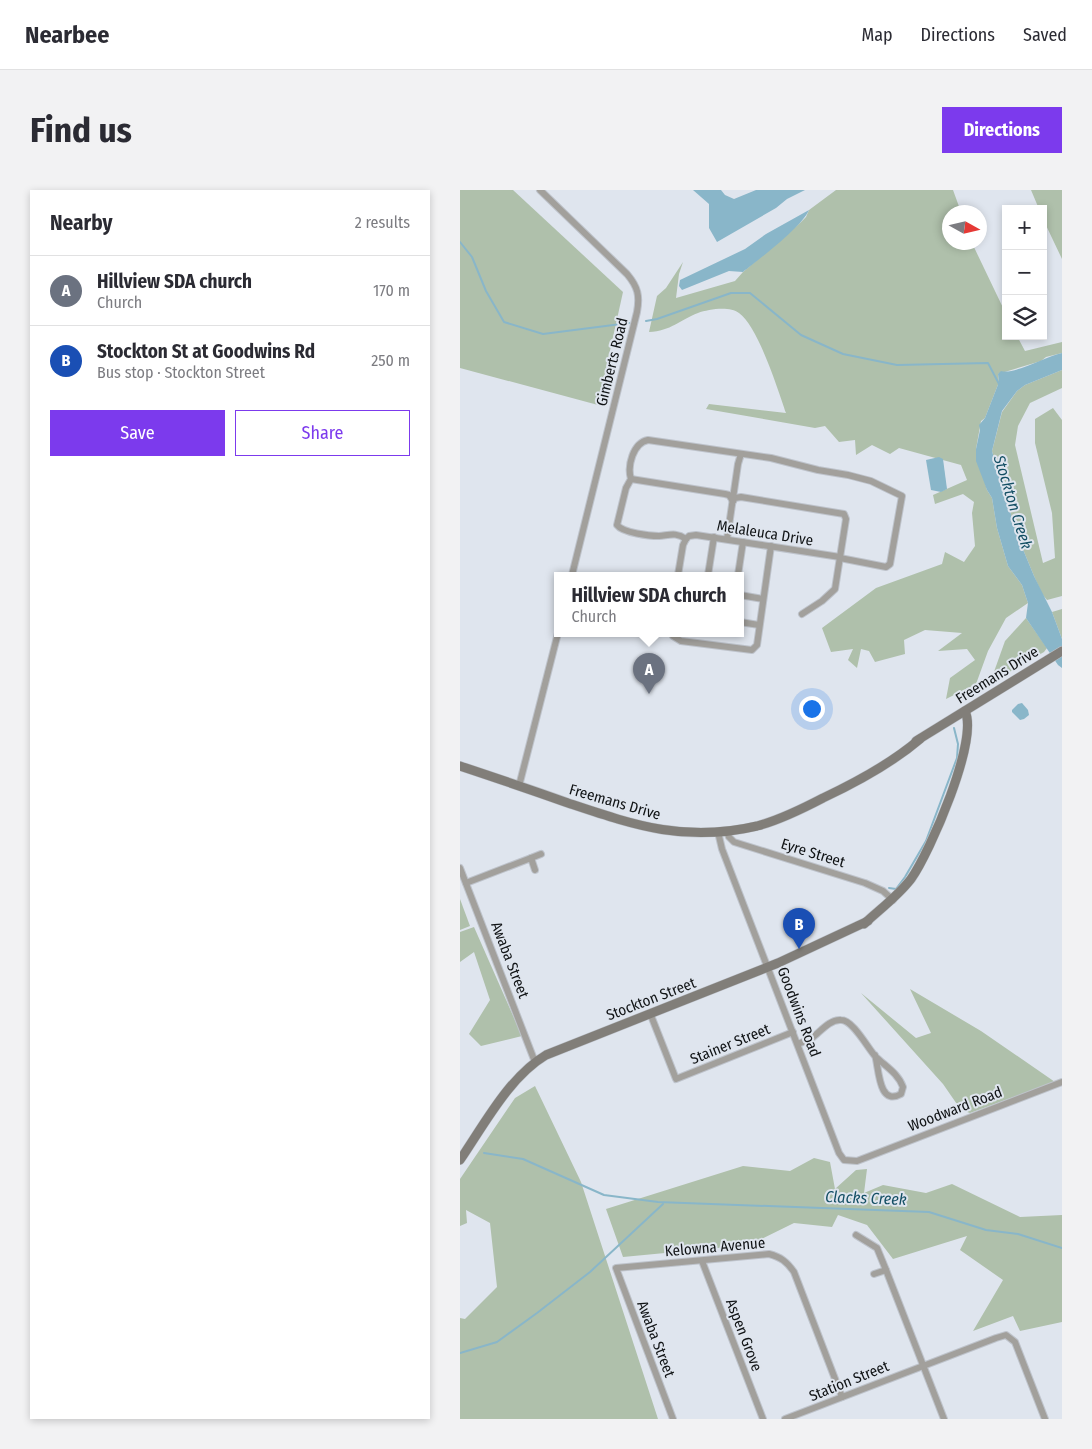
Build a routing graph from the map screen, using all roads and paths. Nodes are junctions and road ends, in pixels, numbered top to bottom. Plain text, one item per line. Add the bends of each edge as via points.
1 (540, 190) edge
2 (741, 454) junction
3 (631, 480) junction
4 (733, 501) junction
5 (714, 537) junction
6 (686, 539) junction
7 (727, 539) junction
8 (743, 542) junction
9 (771, 546) junction
10 (840, 558) junction
11 (573, 572) edge
12 (678, 572) edge
13 (708, 572) edge
14 (738, 572) edge
15 (744, 596) edge
16 (763, 599) junction
17 (802, 614) dead end
18 (744, 623) edge
19 (760, 625) junction
20 (557, 637) edge
21 (675, 637) edge
22 (1062, 651) edge
23 (965, 711) junction
24 (460, 766) edge
25 (519, 786) junction
26 (722, 832) junction
27 (541, 854) dead end
28 (531, 858) junction
29 (460, 868) edge
30 (535, 870) dead end
31 (466, 883) junction
32 (893, 900) junction
33 (768, 968) junction
34 (650, 1013) junction
35 (793, 1032) junction
36 (798, 1044) junction
37 (875, 1055) junction
38 (534, 1062) junction
39 (1062, 1082) edge
40 (460, 1160) edge
41 (857, 1161) joint
42 (856, 1235) dead end
43 (702, 1261) junction
44 (616, 1268) joint
45 (886, 1270) junction
46 (874, 1274) dead end
47 (922, 1365) junction
48 (842, 1397) junction
49 (673, 1419) edge
50 (763, 1419) edge
51 (785, 1419) edge
52 (944, 1419) edge
53 (1045, 1419) edge

1 - 11 street, Gimberts Road via 627,274 639,293
2 - 3 street via 641,441 636,446 629,472
2 - 4 street
2 - 10 street, Melaleuca Drive via 859,477 902,496 890,564 886,567
3 - 4 street via 726,494
3 - 6 street, Melaleuca Drive via 617,522 620,529 658,536 677,534
4 - 7 street
4 - 10 street via 741,497 844,514
5 - 6 street, Melaleuca Drive via 696,534
5 - 7 street, Melaleuca Drive
5 - 13 street
6 - 12 street
7 - 8 street, Melaleuca Drive
8 - 9 street, Melaleuca Drive
8 - 14 street
9 - 10 street, Melaleuca Drive
9 - 16 street
10 - 17 street via 834,589
15 - 16 street
16 - 19 street
18 - 19 street
19 - 21 street via 755,648 749,651 681,641
20 - 25 street
22 - 23 street, Freemans Drive
23 - 26 street, Freemans Drive via 848,786 758,826
23 - 32 street, Stockton Street via 968,719 966,740 941,820 924,858
24 - 25 street, Freemans Drive
25 - 26 street, Freemans Drive via 640,826 674,832
26 - 32 street, Eyre Street via 734,842 865,883 883,891
26 - 33 street, Goodwins Road via 722,849
27 - 28 street
28 - 30 street
28 - 31 street
29 - 31 street, Awaba Street
31 - 38 street, Awaba Street
32 - 33 street, Stockton Street via 868,921
33 - 34 street, Stockton Street
33 - 35 street, Goodwins Road
34 - 35 street, Stainer Street via 676,1079
34 - 38 street, Stockton Street
35 - 36 street, Goodwins Road
36 - 37 street via 840,1020 854,1028
36 - 41 street, Goodwins Road via 839,1153 844,1160
37 - 37 street via 901,1083 900,1094 891,1097 883,1090
38 - 40 street via 508,1090
39 - 41 street, Woodward Road
42 - 45 street via 878,1248
43 - 44 street, Kelowna Avenue
43 - 48 street, Kelowna Avenue via 769,1254 788,1263
43 - 50 street, Aspen Grove
44 - 49 street, Awaba Street
45 - 46 street
45 - 47 street
47 - 48 street, Station Street
47 - 52 street
47 - 53 street, Station Street via 1006,1335 1015,1342
48 - 51 street, Station Street

